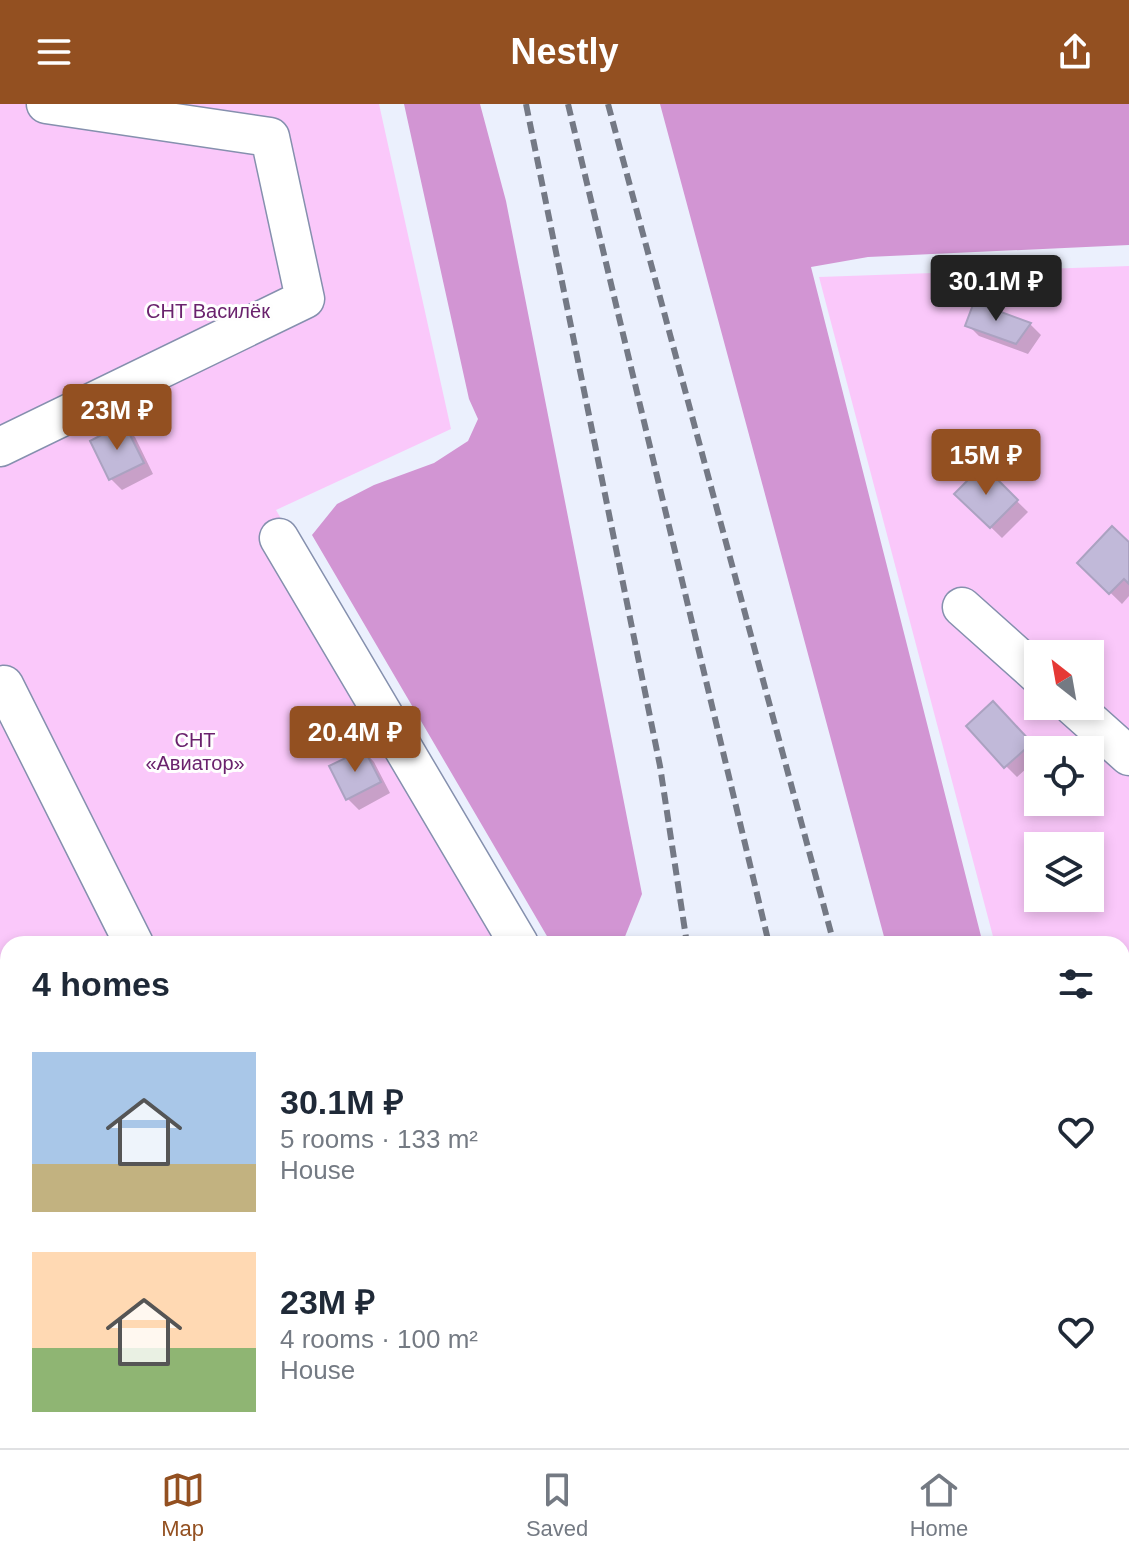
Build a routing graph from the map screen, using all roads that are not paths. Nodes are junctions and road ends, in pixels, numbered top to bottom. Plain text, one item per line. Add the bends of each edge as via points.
1 (46, 104) edge
2 (0, 447) edge
3 (279, 538) dead end
4 (962, 607) dead end
5 (1024, 662) edge
6 (4, 685) dead end
7 (1089, 720) edge
8 (1129, 756) edge
9 (130, 936) edge
10 (514, 936) edge

1 - 2 street via 270,137 305,299
3 - 10 street
4 - 5 street
6 - 9 street
7 - 8 street

